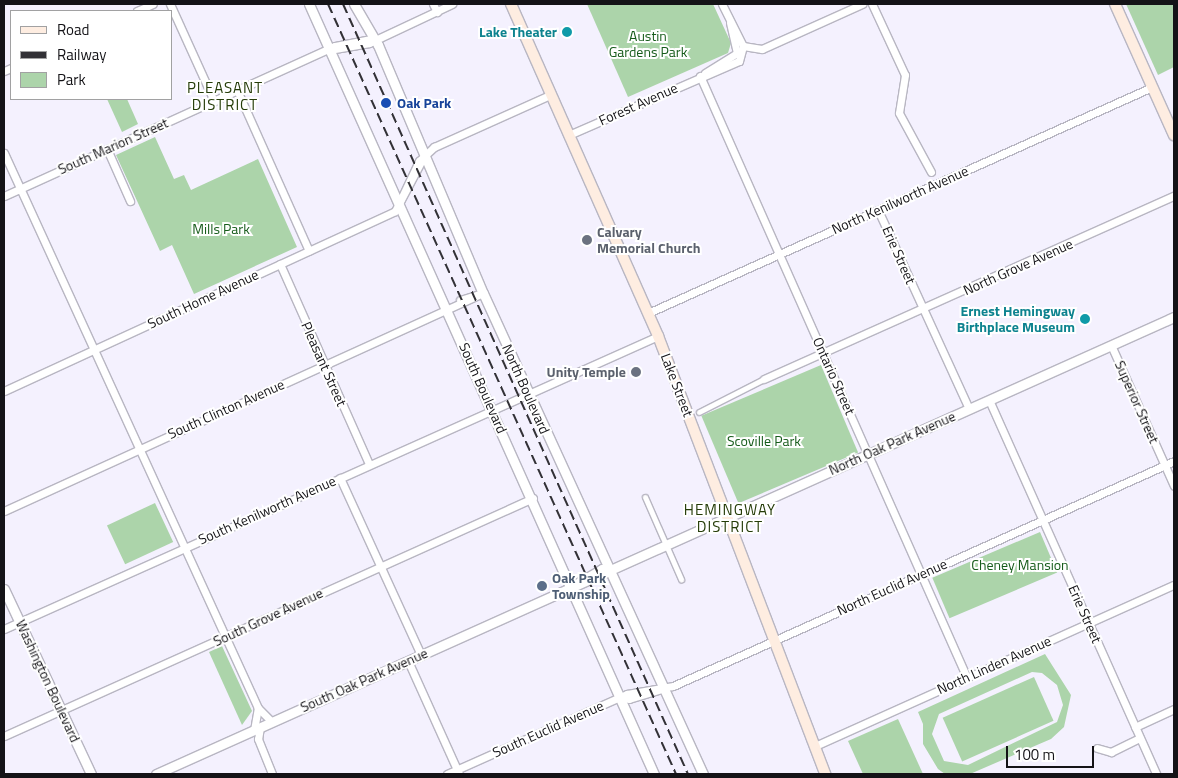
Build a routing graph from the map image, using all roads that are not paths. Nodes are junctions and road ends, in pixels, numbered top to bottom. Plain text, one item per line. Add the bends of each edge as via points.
1 (153, 4) edge
2 (170, 4) edge
3 (309, 4) edge
4 (354, 4) edge
5 (433, 4) edge
6 (452, 4) edge
7 (512, 4) edge
8 (722, 4) edge
9 (860, 4) edge
10 (872, 4) edge
11 (1115, 4) edge
12 (139, 10) edge
13 (437, 12) junction
14 (372, 40) junction
15 (740, 44) junction
16 (329, 50) junction
17 (703, 75) junction
18 (1152, 87) junction
19 (237, 90) junction
20 (552, 94) junction
21 (214, 101) junction
22 (571, 134) junction
23 (1174, 135) edge
24 (107, 149) junction
25 (4, 153) edge
26 (424, 156) junction
27 (930, 172) dead end
28 (20, 188) junction
29 (4, 196) edge
30 (1174, 196) edge
31 (130, 201) dead end
32 (399, 204) junction
33 (878, 210) junction
34 (309, 250) junction
35 (780, 254) junction
36 (280, 264) junction
37 (483, 293) junction
38 (448, 309) junction
39 (923, 309) junction
40 (648, 313) junction
41 (1174, 316) edge
42 (658, 336) junction
43 (1111, 345) junction
44 (94, 350) junction
45 (824, 353) junction
46 (324, 365) junction
47 (764, 379) joint
48 (4, 391) edge
49 (528, 394) junction
50 (989, 400) junction
51 (493, 409) junction
52 (969, 409) junction
53 (699, 412) dead end
54 (139, 449) junction
55 (868, 454) junction
56 (1174, 461) edge
57 (369, 464) junction
58 (1165, 465) junction
59 (340, 478) junction
60 (1174, 486) edge
61 (533, 498) junction
62 (645, 498) dead end
63 (4, 511) edge
64 (728, 517) junction
65 (1042, 520) junction
66 (666, 544) junction
67 (184, 547) junction
68 (380, 566) junction
69 (610, 570) junction
70 (921, 574) junction
71 (681, 579) dead end
72 (1174, 585) edge
73 (573, 586) junction
74 (4, 589) edge
75 (22, 621) junction
76 (1089, 623) junction
77 (4, 629) edge
78 (225, 636) junction
79 (775, 640) junction
80 (421, 655) junction
81 (408, 660) junction
82 (967, 678) junction
83 (664, 688) junction
84 (622, 697) junction
85 (258, 708) junction
86 (1174, 709) edge
87 (62, 710) junction
88 (272, 722) junction
89 (1135, 727) junction
90 (254, 730) junction
91 (4, 736) edge
92 (1140, 738) junction
93 (815, 746) junction
94 (1097, 748) dead end
95 (261, 750) junction
96 (458, 772) edge
97 (91, 774) edge
98 (156, 774) edge
99 (272, 774) edge
100 (447, 774) edge
101 (654, 774) edge
102 (703, 774) edge
103 (825, 774) edge
104 (1156, 774) edge

1 - 12 street
2 - 21 street
3 - 16 street, South Boulevard
4 - 14 street, North Boulevard
5 - 13 street
6 - 13 street, South Marion Street
7 - 20 main road, Lake Street
8 - 15 street
9 - 15 street via 762,49
10 - 27 street via 905,75 899,113
11 - 18 main road
13 - 14 street, South Marion Street
14 - 16 street, South Marion Street
14 - 26 street, North Boulevard
15 - 17 street, Forest Avenue via 742,59
16 - 19 street, South Marion Street
16 - 32 street, South Boulevard
17 - 22 street, Forest Avenue
17 - 35 street, Ontario Street
18 - 23 main road
18 - 33 street, North Kenilworth Avenue
19 - 21 street, South Marion Street
19 - 34 street
20 - 22 main road, Lake Street
20 - 26 street via 434,147
21 - 24 street, South Marion Street
22 - 40 main road, Lake Street
24 - 28 street, South Marion Street
24 - 31 street
25 - 28 street
26 - 32 street, South Home Avenue
26 - 37 street, North Boulevard
28 - 29 street, South Marion Street
28 - 44 street
30 - 39 street, North Grove Avenue
32 - 34 street, South Home Avenue via 395,211
32 - 38 street, South Boulevard
33 - 35 street, North Kenilworth Avenue
33 - 39 street, Erie Street
34 - 36 street, South Home Avenue
35 - 40 street, North Kenilworth Avenue
35 - 45 street, Ontario Street
36 - 44 street, South Home Avenue
36 - 46 street, Pleasant Street
37 - 38 street, South Clinton Avenue
37 - 49 street, North Boulevard
38 - 46 street, South Clinton Avenue
38 - 51 street, South Boulevard
39 - 45 street, North Grove Avenue
39 - 52 street, Erie Street
40 - 42 main road, Lake Street
41 - 43 street, North Oak Park Avenue
42 - 49 street
42 - 64 main road, Lake Street
43 - 50 street, North Oak Park Avenue
43 - 58 street, Superior Street
44 - 48 street, South Home Avenue
44 - 54 street
45 - 47 street, North Grove Avenue
45 - 55 street, Ontario Street
46 - 54 street, South Clinton Avenue
46 - 57 street, Pleasant Street
47 - 53 street, North Grove Avenue
49 - 51 street
49 - 69 street, North Boulevard
50 - 52 street, North Oak Park Avenue
50 - 65 street, Erie Street
51 - 57 street, South Kenilworth Avenue
51 - 61 street, South Boulevard
52 - 55 street, North Oak Park Avenue
54 - 63 street, South Clinton Avenue
54 - 67 street
55 - 64 street, North Oak Park Avenue
55 - 70 street, Ontario Street
56 - 58 street, North Euclid Avenue
57 - 59 street, South Kenilworth Avenue
58 - 60 street, Superior Street
58 - 65 street, North Euclid Avenue
59 - 67 street, South Kenilworth Avenue
59 - 68 street
61 - 68 street, South Grove Avenue
61 - 73 street, South Boulevard
62 - 66 street
64 - 66 street, North Oak Park Avenue
64 - 79 main road, Lake Street
65 - 70 street, North Euclid Avenue
65 - 76 street, Erie Street
66 - 69 street, North Oak Park Avenue
66 - 71 street
67 - 75 street, South Kenilworth Avenue
67 - 78 street
68 - 78 street, South Grove Avenue
68 - 80 street
69 - 73 street, North Oak Park Avenue
69 - 83 street, North Boulevard
70 - 79 street, North Euclid Avenue
70 - 82 street, Ontario Street
72 - 76 street, North Linden Avenue
73 - 80 street, South Oak Park Avenue
73 - 84 street, South Boulevard
74 - 75 street, Washington Boulevard
75 - 77 street, South Kenilworth Avenue
75 - 87 street, Washington Boulevard
76 - 82 street, North Linden Avenue
76 - 89 street, Erie Street
78 - 85 street
78 - 87 street, South Grove Avenue
79 - 83 street, North Euclid Avenue
79 - 93 main road, Lake Street
80 - 81 street, South Oak Park Avenue
81 - 88 street, South Oak Park Avenue
81 - 96 street
82 - 93 street, North Linden Avenue
83 - 84 street, North Euclid Avenue via 630,700
83 - 102 street, North Boulevard
84 - 96 street, South Euclid Avenue
84 - 101 street, South Boulevard
85 - 88 street
85 - 90 street
86 - 89 street
87 - 91 street, South Grove Avenue
87 - 97 street, Washington Boulevard
88 - 90 street, South Oak Park Avenue
89 - 92 street, Erie Street
90 - 95 street
90 - 95 street
90 - 98 street, South Oak Park Avenue
92 - 94 street via 1111,752
92 - 104 street, Erie Street
93 - 103 main road, Lake Street
95 - 99 street
96 - 100 street, South Euclid Avenue

